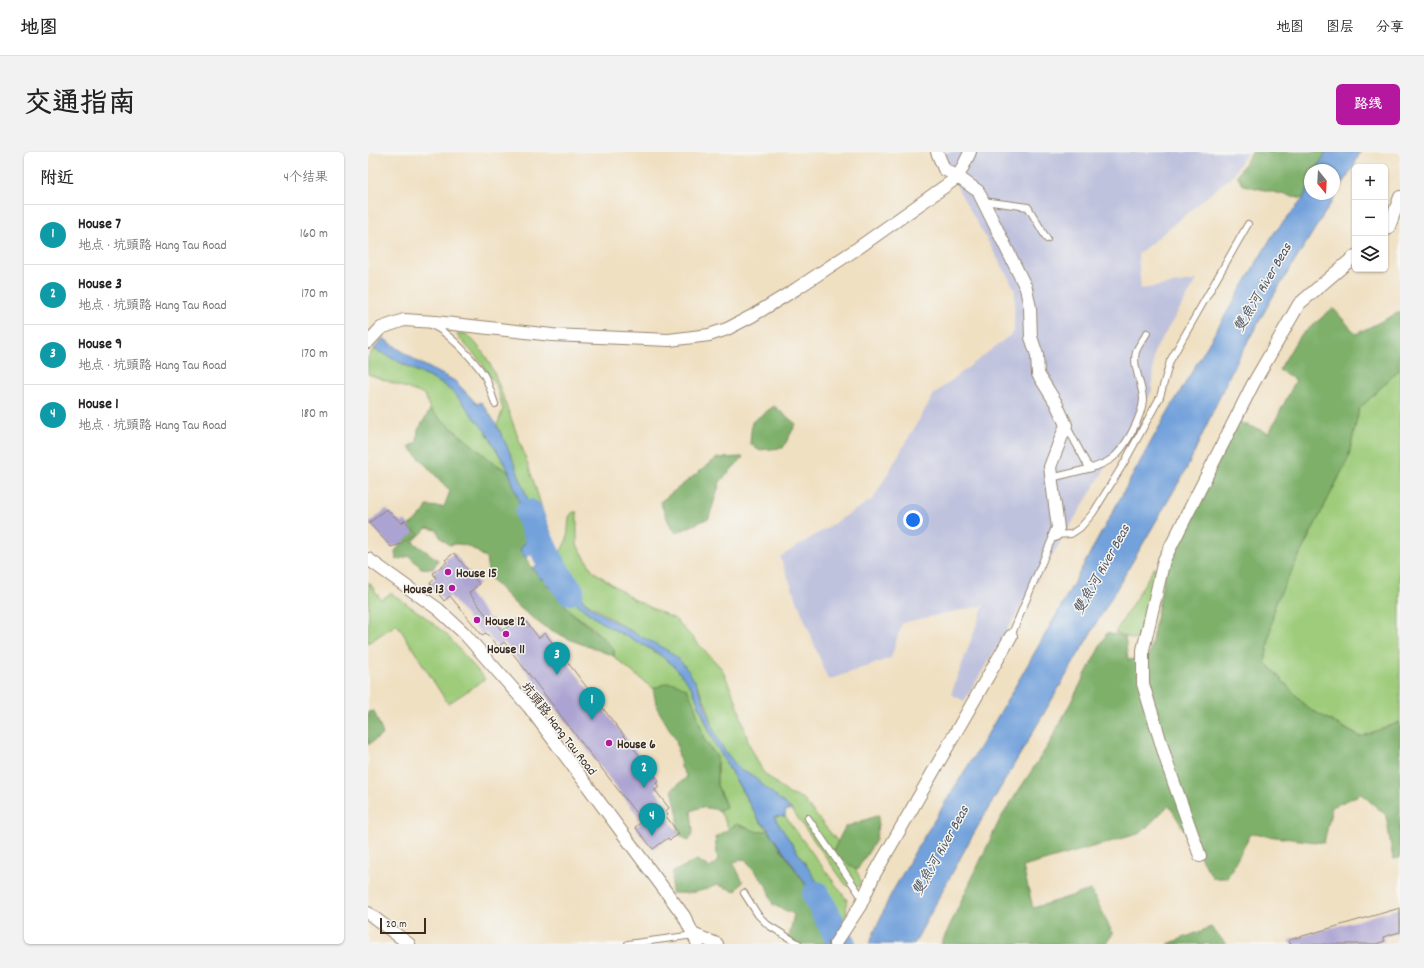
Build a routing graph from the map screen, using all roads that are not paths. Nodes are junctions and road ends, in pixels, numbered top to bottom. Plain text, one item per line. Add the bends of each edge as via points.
1 (937, 152) edge
2 (970, 152) edge
3 (958, 177) junction
4 (1400, 197) edge
5 (983, 201) junction
6 (1248, 224) dead end
7 (1388, 228) edge
8 (1047, 239) dead end
9 (1352, 259) edge
10 (423, 321) junction
11 (1147, 333) dead end
12 (368, 342) edge
13 (496, 404) dead end
14 (1066, 425) junction
15 (1092, 468) junction
16 (1051, 478) junction
17 (1055, 535) junction
18 (368, 559) edge
19 (1011, 636) joint
20 (808, 818) dead end
21 (1200, 856) dead end
22 (744, 893) dead end
23 (863, 899) junction
24 (368, 913) edge
25 (696, 939) edge
26 (409, 944) edge
27 (628, 944) edge
28 (717, 944) edge
29 (799, 944) edge
30 (835, 944) edge

1 - 3 street via 944,169
2 - 3 street
3 - 5 street via 978,191
3 - 10 street via 796,289 752,316 710,335 669,340 552,335
4 - 7 street
5 - 8 lane via 1028,206
5 - 14 street via 1026,288 1038,374
6 - 17 lane via 1170,361 1160,397 1093,513 1072,534
9 - 21 street via 1299,304 1253,384 1164,560 1143,650 1143,684 1169,769
10 - 12 street via 404,320 381,328
10 - 13 lane via 442,330 455,342 484,375
11 - 15 lane via 1136,351 1135,359 1143,399 1141,413 1116,456
14 - 15 lane via 1088,466
14 - 16 street via 1050,467
15 - 16 lane
16 - 17 street via 1058,528
17 - 19 lane via 1038,569
18 - 25 street, 坑頭路 Hang Tau Road via 438,609 464,633 529,707 674,902
19 - 23 street via 874,875
20 - 23 lane
22 - 29 lane via 768,925
23 - 30 street
24 - 26 street
25 - 27 lane
25 - 28 street

